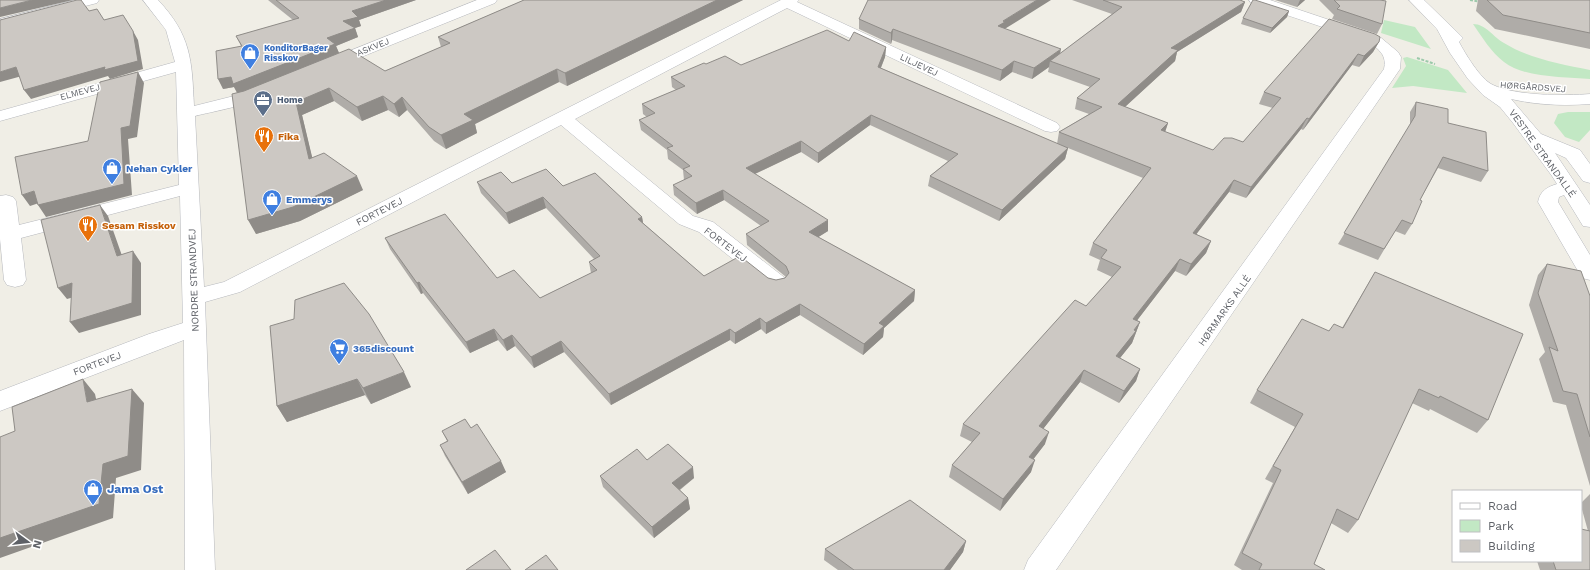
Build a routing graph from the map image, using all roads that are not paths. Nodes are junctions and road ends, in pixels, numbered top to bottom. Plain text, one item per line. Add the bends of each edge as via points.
1 (92, 0) edge
2 (150, 0) edge
3 (490, 0) edge
4 (1256, 0) edge
5 (1416, 0) edge
6 (789, 1) edge
7 (0, 24) edge
8 (1444, 29) junction
9 (184, 65) junction
10 (316, 70) edge
11 (273, 87) edge
12 (1590, 92) edge
13 (1500, 93) junction
14 (1590, 99) edge
15 (187, 113) junction
16 (0, 116) edge
17 (562, 117) junction
18 (1051, 127) dead end
19 (1533, 137) junction
20 (1590, 177) edge
21 (189, 188) junction
22 (1570, 188) junction
23 (6, 201) dead end
24 (1590, 221) edge
25 (10, 234) junction
26 (1590, 273) edge
27 (15, 280) dead end
28 (777, 283) edge
29 (194, 298) junction
30 (196, 327) junction
31 (0, 401) edge
32 (200, 570) edge
33 (1039, 570) edge

1 - 7 street
2 - 9 street, NORDRE STRANDVEJ via 167,17 175,31
3 - 10 street, ASKVEJ
4 - 33 street, HØRMARKS ALLÉ via 1375,40 1387,48 1395,65
5 - 8 street, VESTRE STRANDALLÉ
6 - 17 street, FORTEVEJ
6 - 18 street, LILJEVEJ
8 - 13 street, VESTRE STRANDALLÉ via 1486,66
8 - 13 street, VESTRE STRANDALLÉ via 1458,56
9 - 15 street, NORDRE STRANDVEJ
9 - 16 street, ELMEVEJ
11 - 15 street via 244,99
12 - 13 street, HØRGÅRDSVEJ
13 - 14 street, HØRGÅRDSVEJ
13 - 19 street, VESTRE STRANDALLÉ
15 - 21 street, NORDRE STRANDVEJ
17 - 28 street, FORTEVEJ via 686,220 706,227
17 - 29 street, FORTEVEJ via 232,287
19 - 20 street via 1573,154
19 - 22 street, VESTRE STRANDALLÉ
21 - 25 street
21 - 29 street, NORDRE STRANDVEJ
22 - 24 street, VESTRE STRANDALLÉ
22 - 26 street via 1554,191 1548,196 1548,202
23 - 25 street
25 - 27 street
29 - 30 street, NORDRE STRANDVEJ
30 - 31 street, FORTEVEJ
30 - 32 street, NORDRE STRANDVEJ

